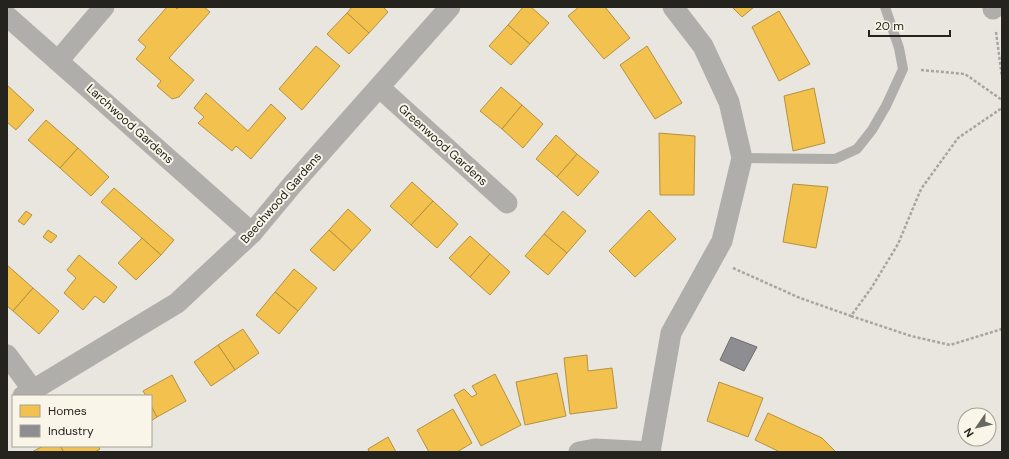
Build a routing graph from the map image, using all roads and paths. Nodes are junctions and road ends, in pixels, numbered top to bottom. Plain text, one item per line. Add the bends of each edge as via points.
1 (104, 7) edge
2 (450, 7) edge
3 (673, 7) edge
4 (885, 7) edge
5 (993, 8) edge
6 (7, 16) edge
7 (58, 61) junction
8 (903, 69) junction
9 (1002, 77) edge
10 (379, 88) junction
11 (1002, 100) edge
12 (1002, 108) edge
13 (742, 158) junction
14 (506, 203) dead end
15 (252, 233) junction
16 (736, 269) dead end
17 (851, 316) junction
18 (1002, 329) edge
19 (7, 355) edge
20 (28, 393) edge
21 (579, 452) edge
22 (650, 452) edge

1 - 7 street
2 - 10 street, Beechwood Gardens
3 - 13 street via 703,46 729,102
4 - 8 lane via 899,48
5 - 9 path
6 - 7 street, Larchwood Gardens
7 - 15 street, Larchwood Gardens
8 - 11 path via 965,74
8 - 13 lane via 886,106 857,149 835,159
10 - 14 street, Greenwood Gardens
10 - 15 street, Beechwood Gardens
12 - 17 path via 958,138 921,189 898,244
13 - 22 street via 722,241 672,333
15 - 20 street, Beechwood Gardens via 178,303
16 - 17 path via 800,298
17 - 18 path via 911,336 950,345
19 - 20 street
21 - 22 street via 595,449

